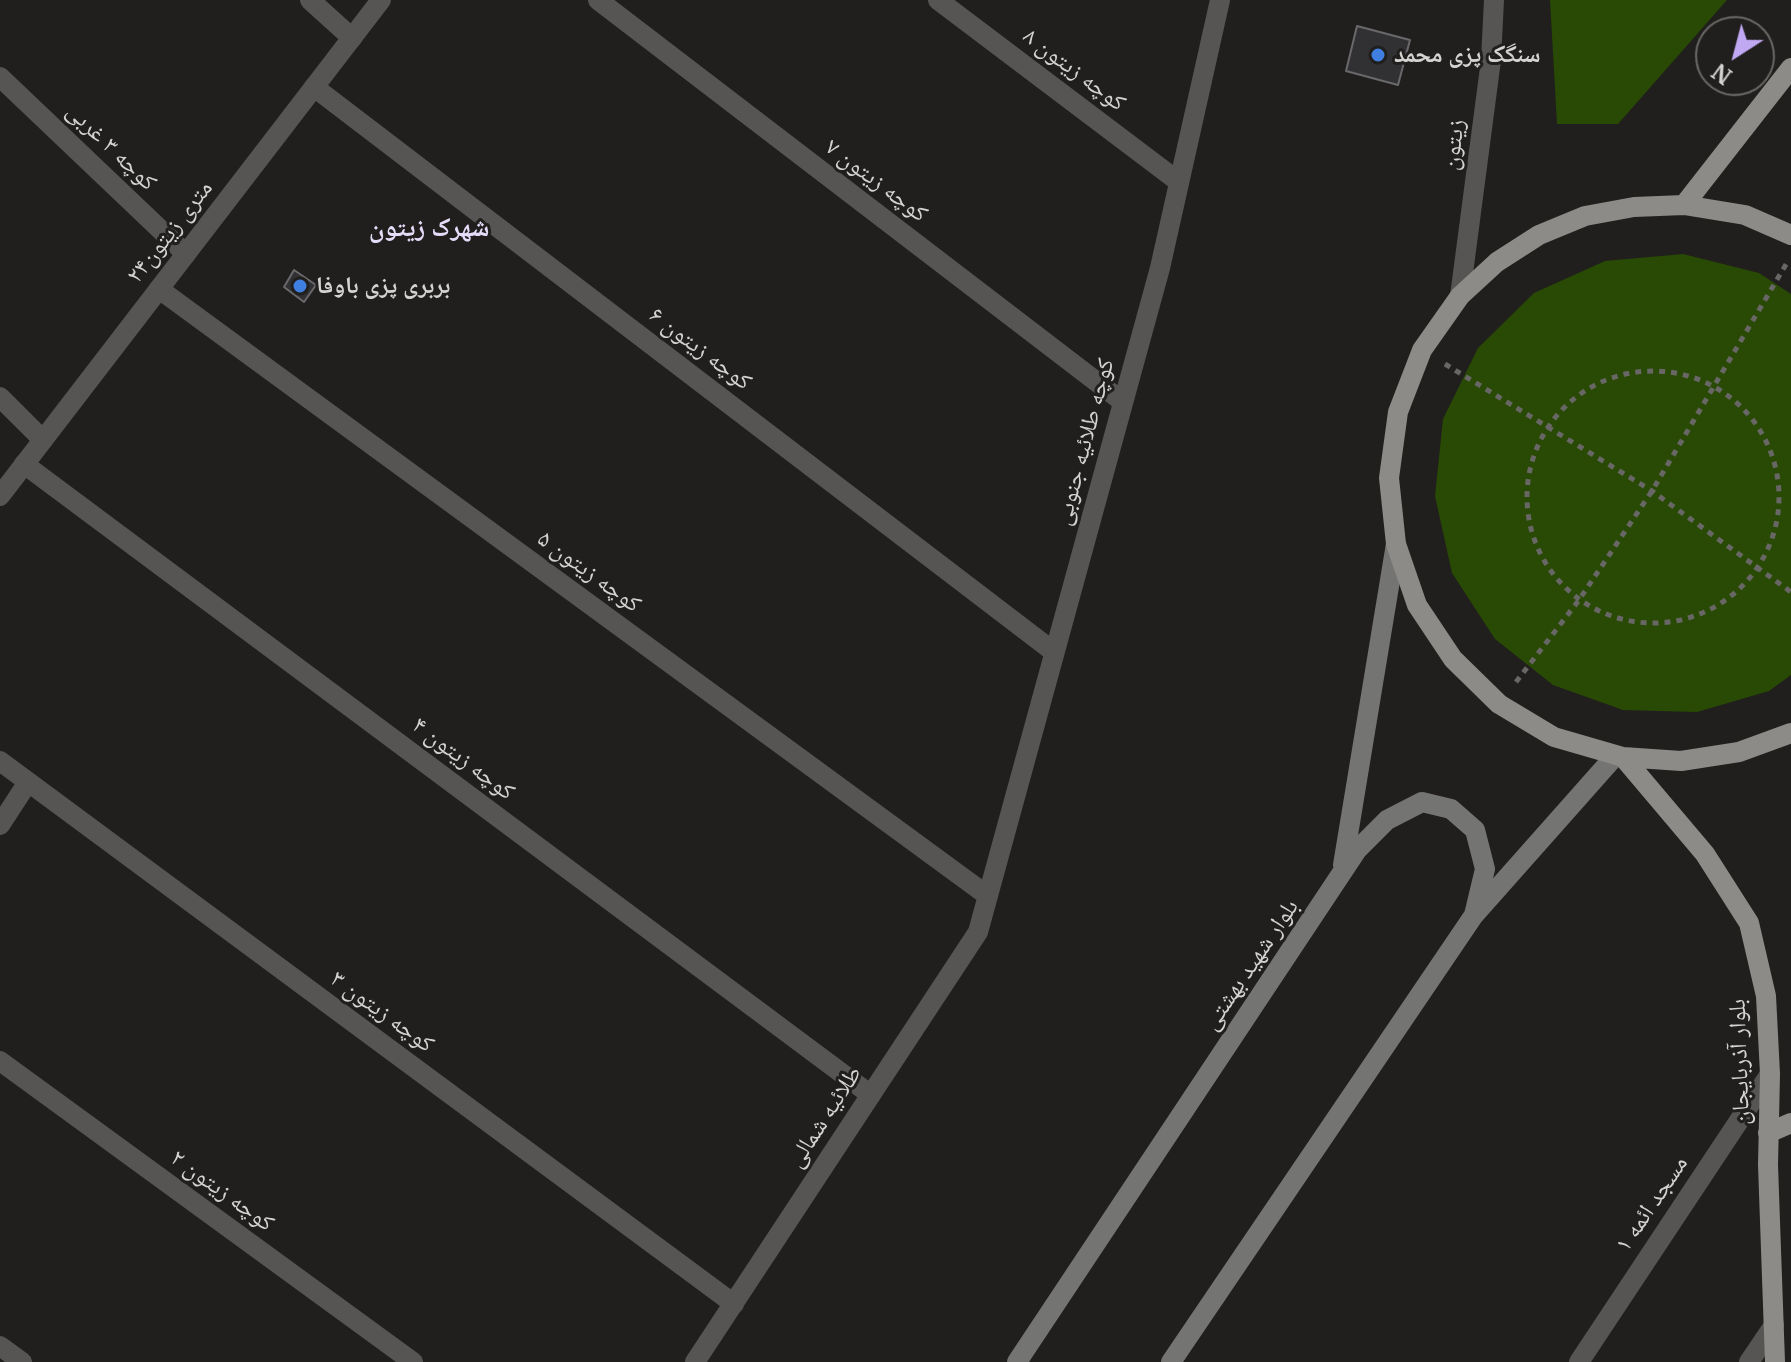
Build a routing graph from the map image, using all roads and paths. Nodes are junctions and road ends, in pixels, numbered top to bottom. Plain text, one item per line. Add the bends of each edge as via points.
1 (310, 0) edge
2 (381, 0) edge
3 (598, 0) edge
4 (938, 0) edge
5 (1220, 0) edge
6 (1494, 0) edge
7 (352, 38) junction
8 (1791, 68) edge
9 (0, 77) edge
10 (314, 87) junction
11 (1179, 182) junction
12 (1684, 205) junction
13 (1791, 235) edge
14 (186, 254) junction
15 (1791, 257) edge
16 (159, 289) junction
17 (1460, 296) junction
18 (1422, 350) junction
19 (1715, 385) junction
20 (0, 397) edge
21 (1123, 402) junction
22 (1547, 426) junction
23 (43, 440) junction
24 (24, 464) junction
25 (1652, 491) junction
26 (0, 496) edge
27 (1396, 544) junction
28 (1759, 568) junction
29 (1791, 592) edge
30 (1579, 600) junction
31 (1054, 652) junction
32 (1499, 704) junction
33 (1791, 733) edge
34 (1619, 757) junction
35 (0, 761) edge
36 (28, 782) junction
37 (0, 825) edge
38 (1342, 877) junction
39 (988, 896) junction
40 (1474, 915) junction
41 (0, 1061) edge
42 (1770, 1074) junction
43 (871, 1095) junction
44 (1791, 1123) edge
45 (1768, 1133) junction
46 (734, 1304) junction
47 (1774, 1325) junction
48 (0, 1346) edge
49 (22, 1362) edge
50 (413, 1362) edge
51 (695, 1362) edge
52 (1017, 1362) edge
53 (1171, 1362) edge
54 (1579, 1362) edge
55 (1749, 1362) edge
56 (1775, 1362) edge

1 - 7 street
2 - 7 street, ۲۴متری زیتون
3 - 21 street, کوچه زیتون ۷
4 - 11 street, کوچه زیتون ۸
5 - 11 street, کوچه طلائیه جنوبی
6 - 17 street, زيتون
7 - 10 street, ۲۴متری زیتون
8 - 12 main road
9 - 14 street, کوچه ۳ غربی
10 - 14 street, ۲۴متری زیتون
10 - 31 street, کوچه زیتون ۶
11 - 21 street, کوچه طلائیه جنوبی
12 - 13 main road via 1745,215
12 - 17 main road via 1585,216 1539,235 1497,262
14 - 16 street, ۲۴متری زیتون
15 - 19 path
16 - 23 street, ۲۴متری زیتون
16 - 39 street, کوچه زیتون ۵
17 - 18 main road
18 - 22 path
18 - 27 main road via 1398,412 1389,478
19 - 22 path via 1679,373 1641,370 1605,379 1573,398
19 - 25 path
19 - 28 path via 1748,411 1771,447 1781,488 1777,530
20 - 23 street
21 - 31 street, کوچه طلائیه جنوبی
22 - 25 path
22 - 30 path via 1531,461 1526,500 1533,538 1551,572
23 - 24 street, ۲۴متری زیتون
24 - 26 street, ۲۴متری زیتون
24 - 43 street, کوچه زیتون ۴
25 - 28 path
25 - 30 path
27 - 32 main road via 1417,605 1453,659
27 - 38 main road, بلوار شهید بهشتی
28 - 29 path
28 - 30 path via 1731,598 1695,617 1655,624 1615,618
30 - 32 path
31 - 39 street, کوچه طلائیه جنوبی
32 - 34 main road via 1554,737
33 - 34 main road via 1739,752 1681,761
34 - 40 main road
34 - 42 main road, بلوار آذربایجان via 1705,854 1749,923 1766,996
35 - 36 street, کوچه زیتون ۳
36 - 37 street
36 - 46 street, کوچه زیتون ۳
38 - 40 main road via 1357,850 1387,820 1422,802 1451,809 1475,830 1485,869
38 - 52 main road, بلوار شهید بهشتی
39 - 43 street, طلائیه شمالی via 978,932
40 - 53 main road
41 - 50 street, کوچه زیتون ۲
42 - 45 main road, بلوار آذربایجان
42 - 54 street, مسجد ائمه ۱
43 - 46 street, طلائیه شمالی
44 - 45 main road
45 - 47 main road, بلوار آذربایجان
46 - 51 street, طلائیه شمالی
47 - 55 street
47 - 56 main road, بلوار آذربایجان
48 - 49 street

